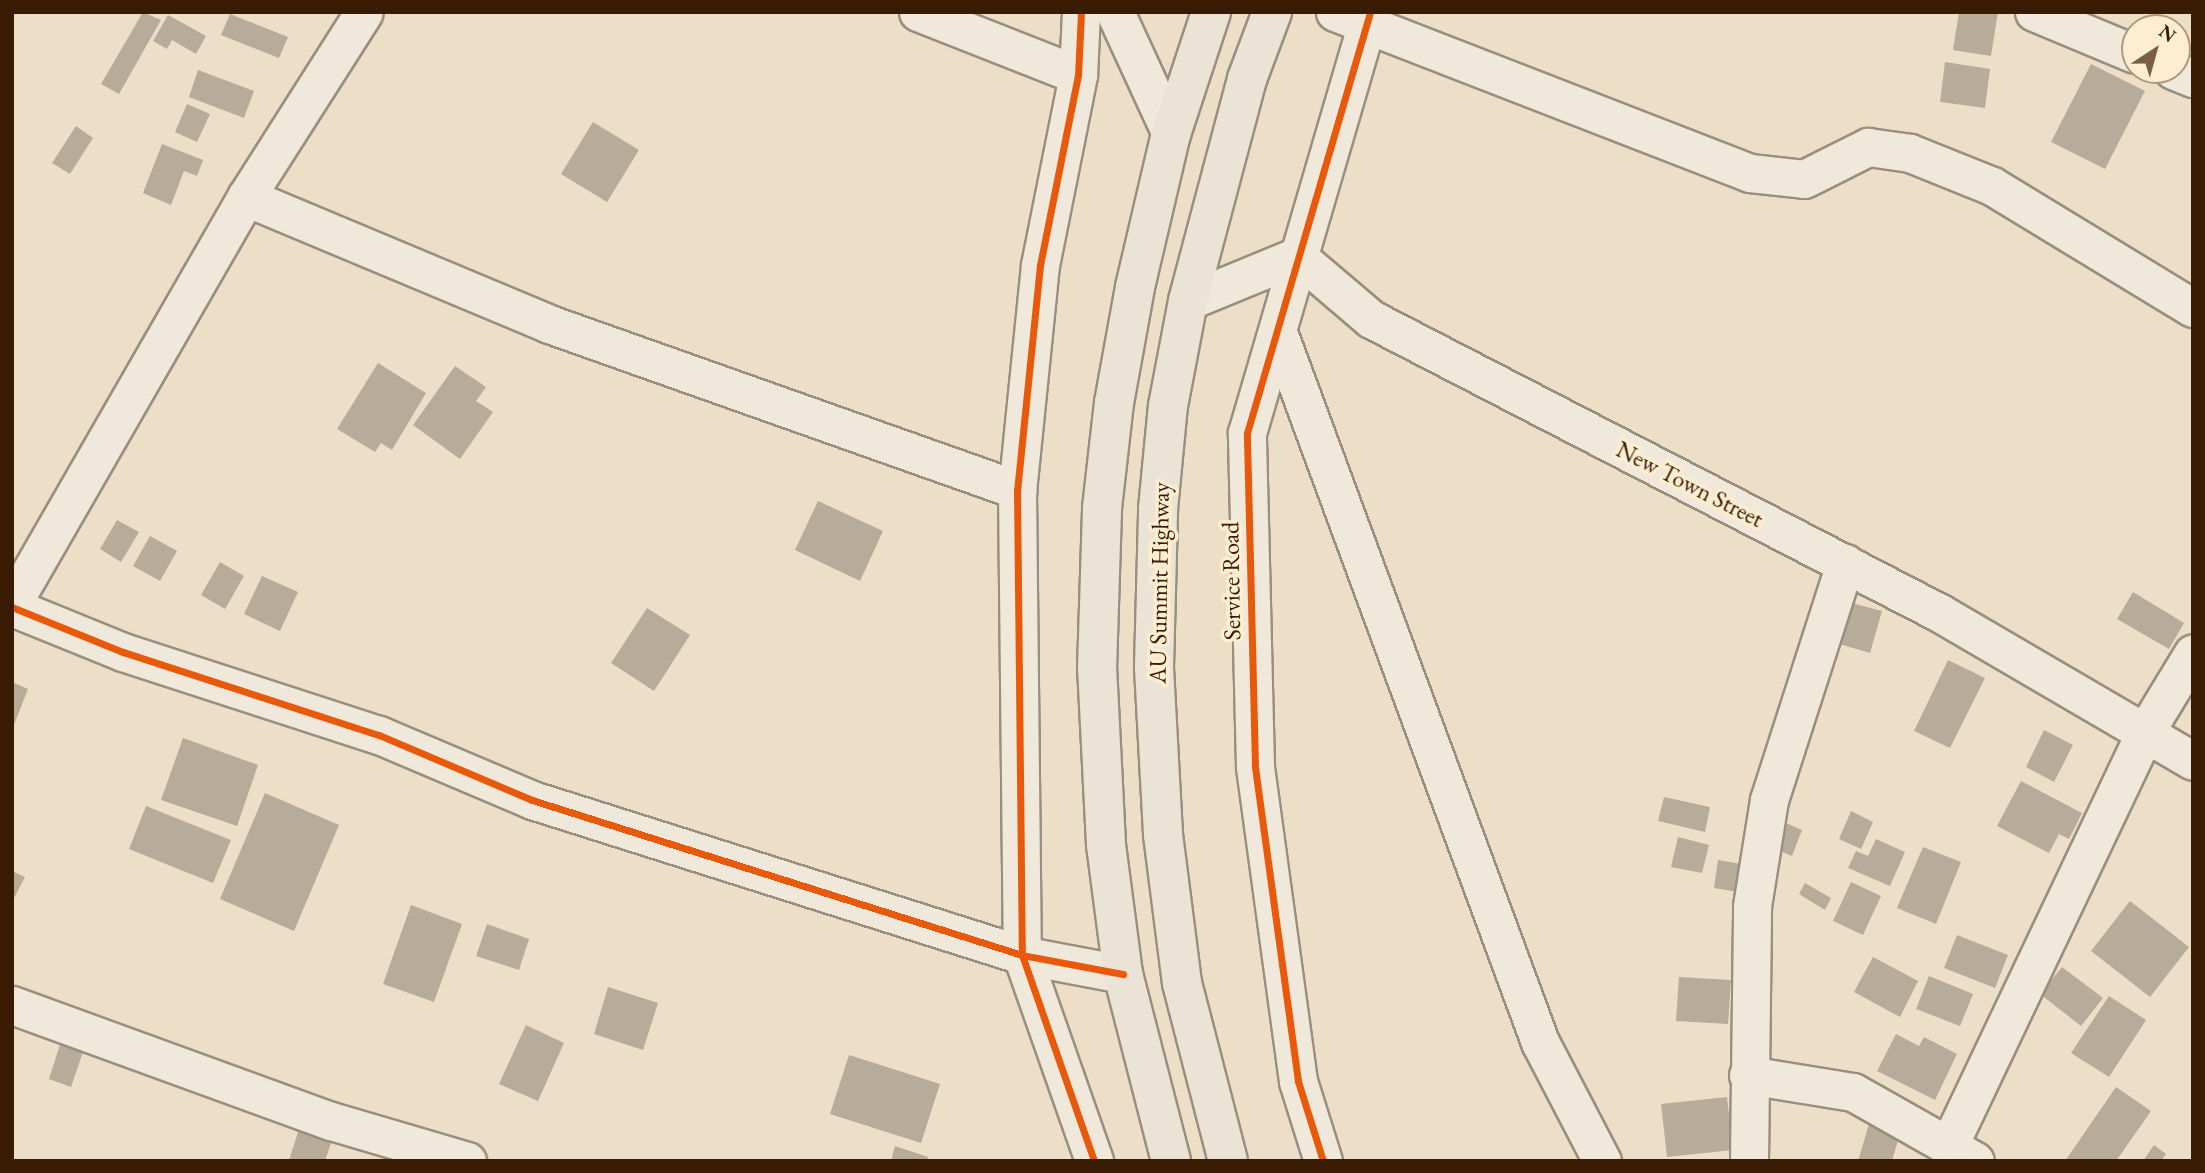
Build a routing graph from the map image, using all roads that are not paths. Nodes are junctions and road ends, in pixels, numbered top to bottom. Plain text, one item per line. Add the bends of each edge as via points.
1 (364, 12) edge
2 (918, 12) edge
3 (1081, 12) edge
4 (1115, 12) edge
5 (1211, 12) edge
6 (1272, 12) edge
7 (2034, 12) edge
8 (1357, 16) edge
9 (2121, 48) edge
10 (1078, 75) junction
11 (1171, 134) junction
12 (246, 197) junction
13 (1297, 256) junction
14 (1188, 301) junction
15 (2193, 308) edge
16 (1279, 335) junction
17 (1017, 490) junction
18 (1845, 563) junction
19 (12, 606) edge
20 (2193, 653) edge
21 (2145, 732) junction
22 (2193, 761) edge
23 (1022, 955) junction
24 (1122, 974) junction
25 (12, 1005) edge
26 (1748, 1075) junction
27 (1962, 1152) edge
28 (467, 1161) edge
29 (1094, 1161) edge
30 (1171, 1161) edge
31 (1228, 1161) edge
32 (1323, 1161) edge
33 (1602, 1161) edge
34 (1749, 1161) edge

1 - 12 street
2 - 10 street
3 - 10 street
4 - 11 street
5 - 11 main road
6 - 14 main road, AU Summit Highway via 1247,79
7 - 9 street
8 - 13 street, Service Road
8 - 15 street via 1749,173 1804,179 1868,147 1910,153 1992,186
10 - 17 street via 1040,265
11 - 24 main road via 1135,286 1114,403 1102,508 1097,669 1106,844
12 - 17 street via 549,324
12 - 19 street
13 - 14 street
13 - 16 street, Service Road
13 - 18 street, New Town Street via 1371,319
14 - 31 main road, AU Summit Highway via 1168,406 1158,509 1154,667 1163,834 1182,983
16 - 32 street, Service Road via 1247,433 1255,766 1298,1081
16 - 33 street via 1540,1042
17 - 23 street
18 - 21 street, New Town Street
18 - 26 street via 1769,800 1752,906
19 - 23 street via 123,652 379,735 532,800
20 - 21 street
21 - 22 street, New Town Street
21 - 27 street
23 - 24 street
23 - 29 street
24 - 30 main road
25 - 28 street via 331,1121
26 - 27 street via 1853,1092
26 - 34 street

